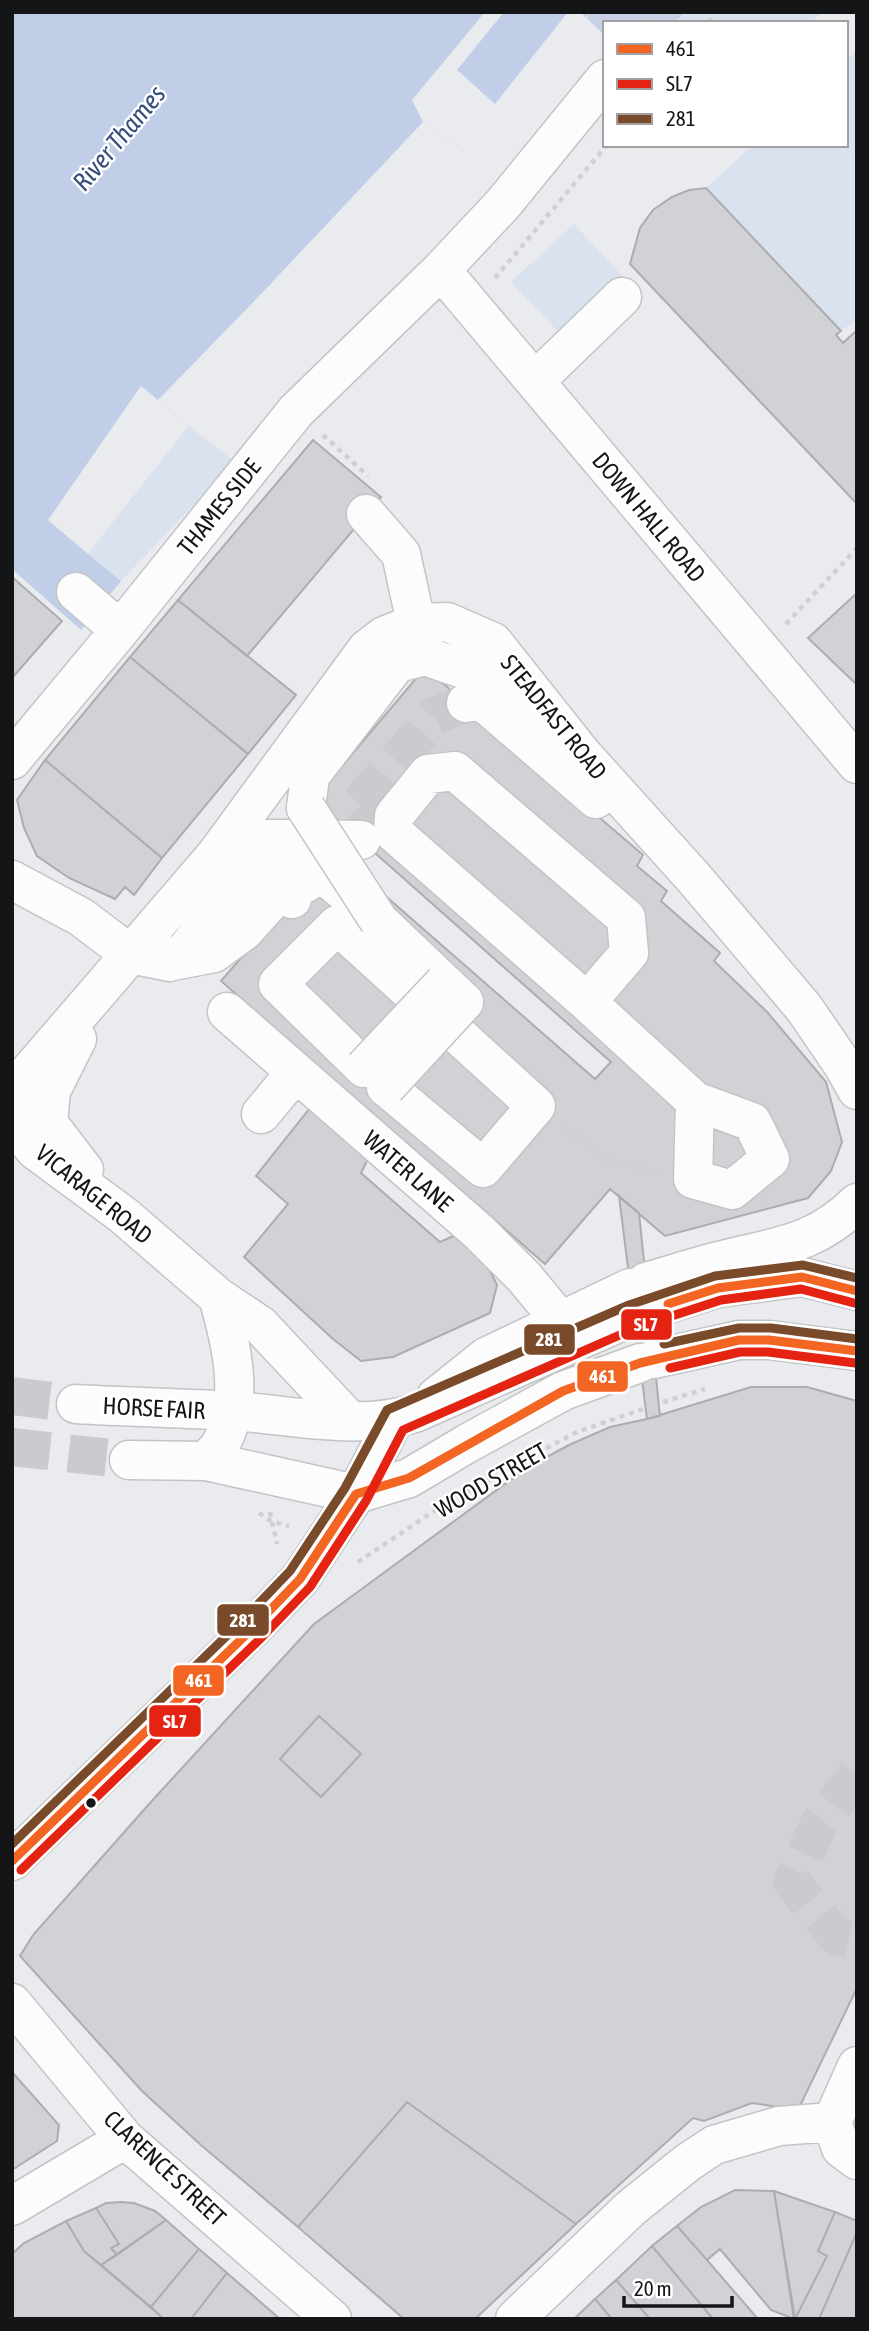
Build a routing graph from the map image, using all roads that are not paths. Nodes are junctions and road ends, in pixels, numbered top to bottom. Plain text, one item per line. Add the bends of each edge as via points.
1 (603, 81) edge
2 (441, 270) junction
3 (622, 297) dead end
4 (534, 381) junction
5 (366, 514) dead end
6 (76, 592) dead end
7 (416, 624) junction
8 (120, 630) junction
9 (466, 703) tunnel mouth
10 (582, 754) junction
11 (12, 760) edge
12 (857, 764) edge
13 (298, 823) junction
14 (215, 856) junction
15 (693, 877) junction
16 (12, 880) edge
17 (293, 891) dead end
18 (483, 925) junction
19 (122, 963) junction
20 (587, 1002) junction
21 (227, 1012) dead end
22 (295, 1073) junction
23 (20, 1075) edge
24 (375, 1077) junction
25 (857, 1090) edge
26 (695, 1101) junction
27 (261, 1114) dead end
28 (13, 1123) edge
29 (857, 1203) edge
30 (123, 1215) junction
31 (857, 1291) edge
32 (218, 1297) junction
33 (640, 1299) junction
34 (569, 1331) junction
35 (857, 1351) edge
36 (76, 1404) tunnel mouth
37 (233, 1411) junction
38 (405, 1416) junction
39 (350, 1421) junction
40 (129, 1460) tunnel mouth
41 (206, 1461) junction
42 (356, 1494) junction
43 (12, 1861) edge
44 (12, 2003) edge
45 (857, 2066) edge
46 (832, 2122) junction
47 (125, 2139) junction
48 (857, 2160) edge
49 (12, 2206) edge
50 (332, 2319) edge
51 (515, 2319) edge

1 - 2 street, THAMES SIDE via 503,204
2 - 4 street, DOWN HALL ROAD
2 - 8 street, THAMES SIDE via 296,411
3 - 4 street
4 - 12 street, DOWN HALL ROAD
5 - 7 street via 401,554
6 - 8 street
7 - 10 street, STEADFAST ROAD via 447,622 494,642
7 - 14 street, STEADFAST ROAD via 384,635 366,649
8 - 11 street, THAMES SIDE
9 - 15 street via 480,699
10 - 13 street via 489,678 425,656 397,663 310,776
10 - 15 street, STEADFAST ROAD
13 - 14 street via 247,839
13 - 18 street via 370,842
13 - 24 street, bridge via 379,921 454,993
14 - 19 street, STEADFAST ROAD
15 - 25 street, STEADFAST ROAD via 804,1008
16 - 19 street via 81,917
17 - 19 street via 275,866 246,875 183,959
18 - 20 street
18 - 20 street via 393,832 394,816 428,774 455,771 626,918 629,953
19 - 23 street, STEADFAST ROAD
19 - 30 street via 51,1091 48,1123
20 - 26 street
21 - 22 street, WATER LANE
22 - 27 street
22 - 34 street, WATER LANE via 479,1231
23 - 28 street, VICARAGE ROAD
24 - 24 street via 483,1168 536,1106 337,925 278,984
26 - 26 street via 752,1122 770,1159 733,1190 693,1179
28 - 30 street, VICARAGE ROAD via 35,1150
29 - 33 street via 837,1222 800,1242 717,1261
30 - 32 street, VICARAGE ROAD
31 - 33 street via 802,1277
32 - 37 street via 233,1364
32 - 39 street, VICARAGE ROAD via 260,1325
33 - 34 street
34 - 38 street
35 - 42 street, WOOD STREET via 739,1340 647,1361 563,1391 410,1478
36 - 37 street, HORSE FAIR
37 - 39 street, HORSE FAIR
37 - 41 street via 220,1444
38 - 39 street, HORSE FAIR
38 - 42 street
40 - 41 street, HORSE FAIR
41 - 42 street, HORSE FAIR
42 - 43 street via 300,1579
44 - 47 street, CLARENCE STREET
45 - 46 street
46 - 48 street via 841,2148
46 - 51 street via 779,2126 714,2145 631,2208
47 - 49 street
47 - 50 street, CLARENCE STREET

